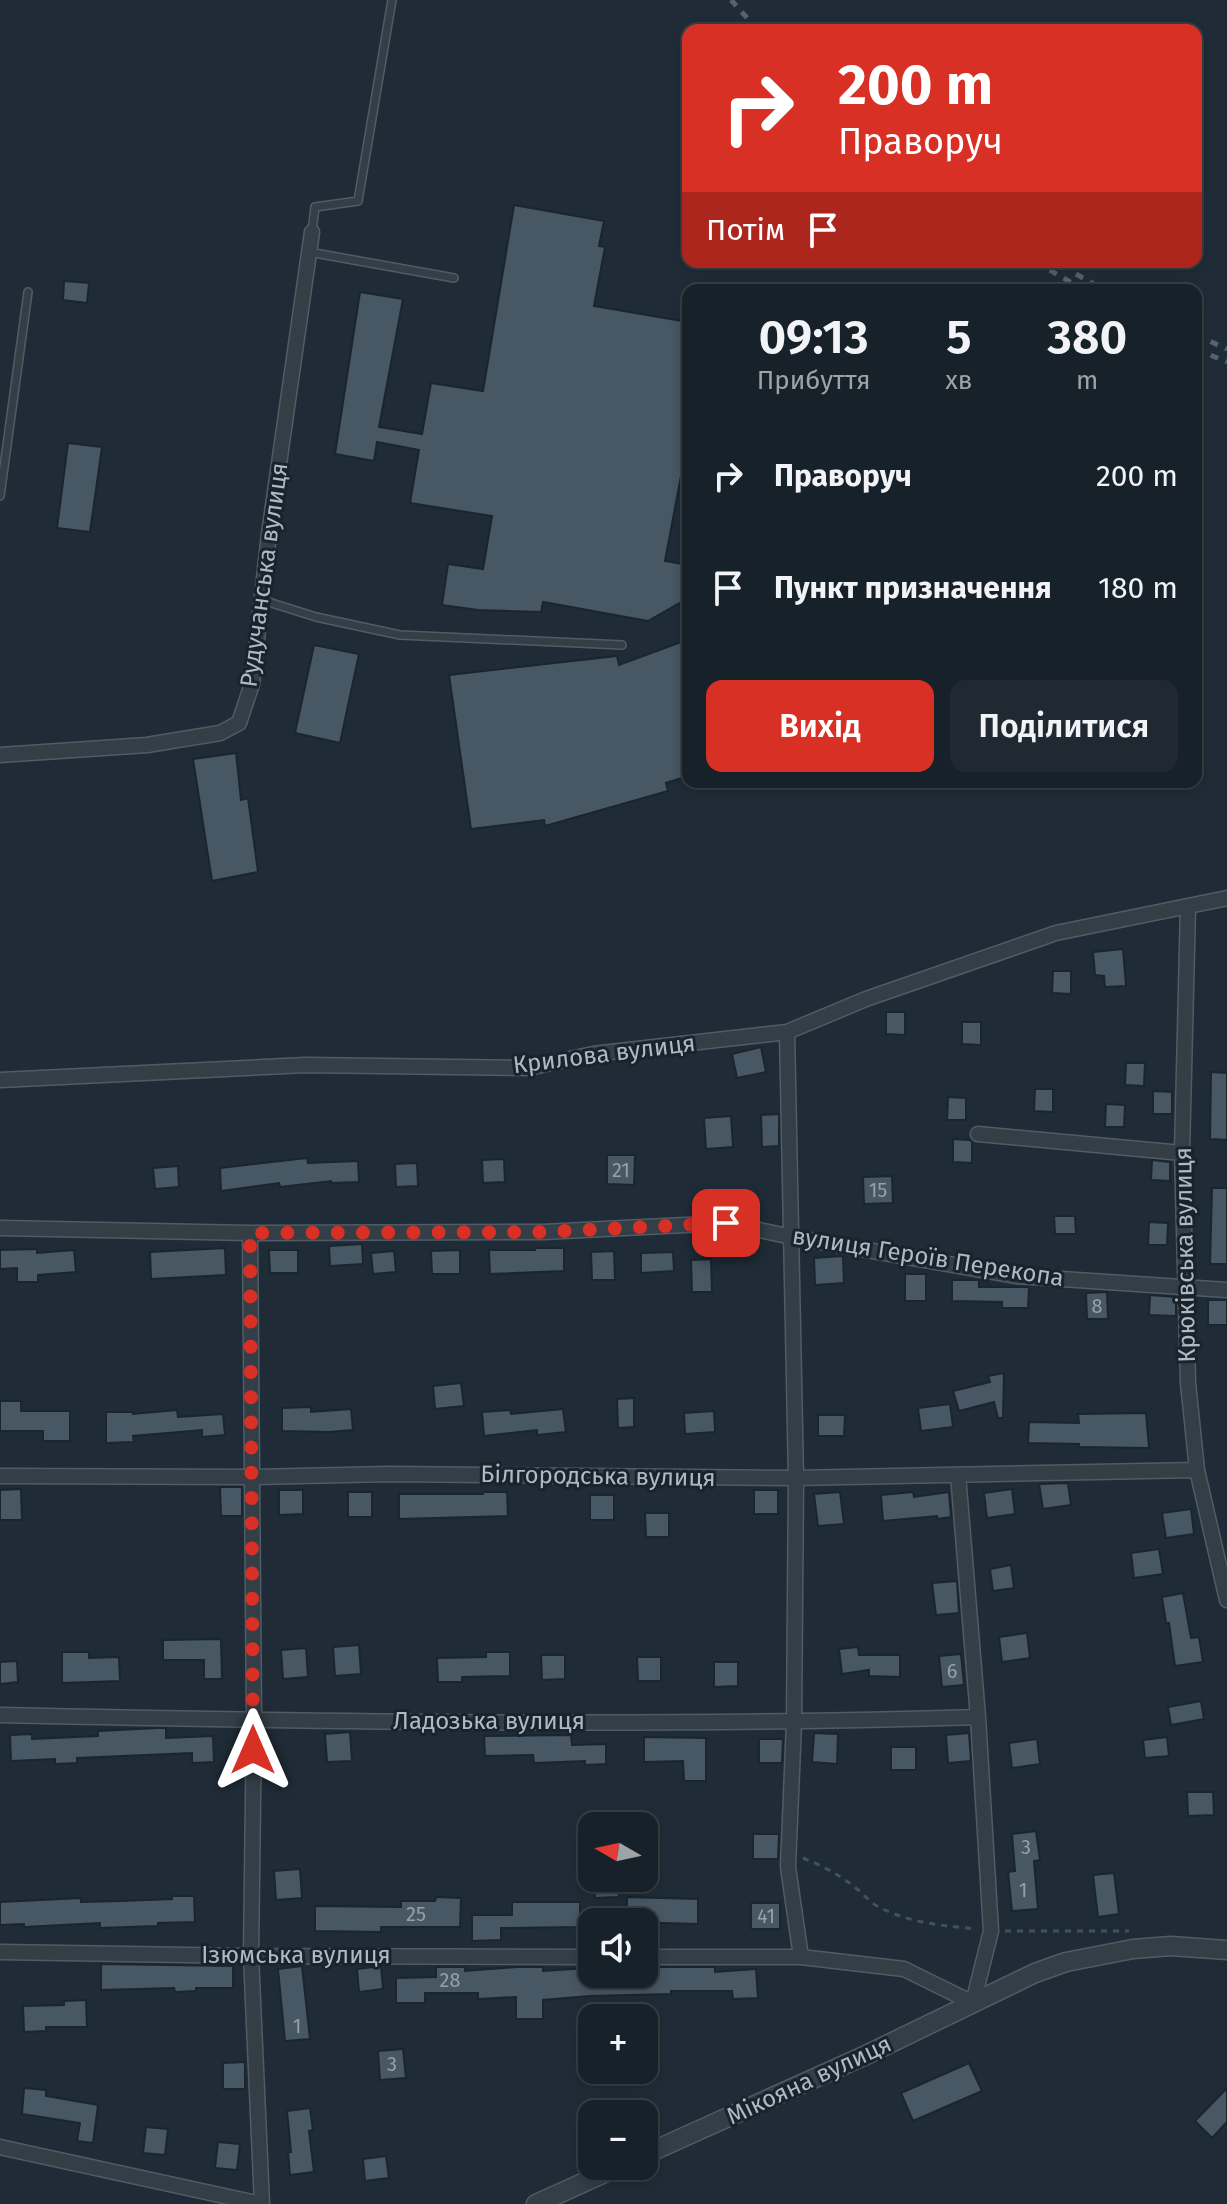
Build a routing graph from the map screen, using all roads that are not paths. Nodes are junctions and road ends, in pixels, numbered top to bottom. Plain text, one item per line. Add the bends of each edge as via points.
1 (392, 0) edge
2 (312, 232) joint
3 (309, 252) junction
4 (454, 278) dead end
5 (28, 292) dead end
6 (0, 496) edge
7 (262, 600) junction
8 (622, 645) dead end
9 (0, 755) edge
10 (1227, 898) edge
11 (1188, 907) junction
12 (787, 1032) junction
13 (0, 1080) edge
14 (978, 1134) dead end
15 (1182, 1153) junction
16 (0, 1228) edge
17 (250, 1233) junction
18 (792, 1237) junction
19 (1186, 1288) junction
20 (1227, 1290) edge
21 (1197, 1470) junction
22 (958, 1475) junction
23 (0, 1476) edge
24 (251, 1477) junction
25 (796, 1478) junction
26 (1227, 1600) edge
27 (0, 1715) edge
28 (978, 1717) junction
29 (254, 1720) junction
30 (794, 1723) junction
31 (1227, 1950) edge
32 (0, 1952) edge
33 (251, 1956) junction
34 (578, 1957) edge
35 (658, 1957) edge
36 (801, 1957) junction
37 (973, 2003) junction
38 (0, 2147) edge
39 (658, 2149) edge
40 (589, 2180) edge
41 (262, 2204) edge
42 (536, 2204) edge

1 - 2 lane via 358,201 315,207
2 - 3 street, Рудучанська вулиця
3 - 4 lane
3 - 7 street, Рудучанська вулиця
5 - 6 lane
7 - 8 lane via 400,635
7 - 9 street, Рудучанська вулиця via 252,684 239,723 220,733 147,745
10 - 11 street, Крилова вулиця
11 - 12 street, Крилова вулиця via 1056,933
11 - 15 street, Крюківська вулиця
12 - 13 street, Крилова вулиця via 593,1054 528,1068 305,1065
12 - 18 street
14 - 15 street
15 - 19 street, Крюківська вулиця
16 - 17 street, вулиця Героїв Перекопа
17 - 18 street, вулиця Героїв Перекопа via 543,1232 726,1223
17 - 24 street
18 - 19 street, вулиця Героїв Перекопа via 1017,1276
18 - 25 street
19 - 20 street, вулиця Героїв Перекопа
19 - 21 street, Крюківська вулиця
21 - 22 street, Білгородська вулиця
21 - 26 street, Крюківська вулиця
22 - 25 street, Білгородська вулиця
22 - 28 street
23 - 24 street, Білгородська вулиця
24 - 25 street, Білгородська вулиця
24 - 29 street
25 - 30 street
27 - 29 street, Ладозька вулиця
28 - 30 street, Ладозька вулиця
28 - 37 street via 991,1931
29 - 30 street, Ладозька вулиця
29 - 33 street
30 - 36 street via 788,1867
31 - 37 street via 1171,1946 1098,1954 1035,1973
32 - 33 street, Ізюмська вулиця
33 - 34 street, Ізюмська вулиця
33 - 41 street
35 - 36 street
36 - 37 street via 904,1969
37 - 39 street, Мікояна вулиця
38 - 41 street
40 - 42 street

